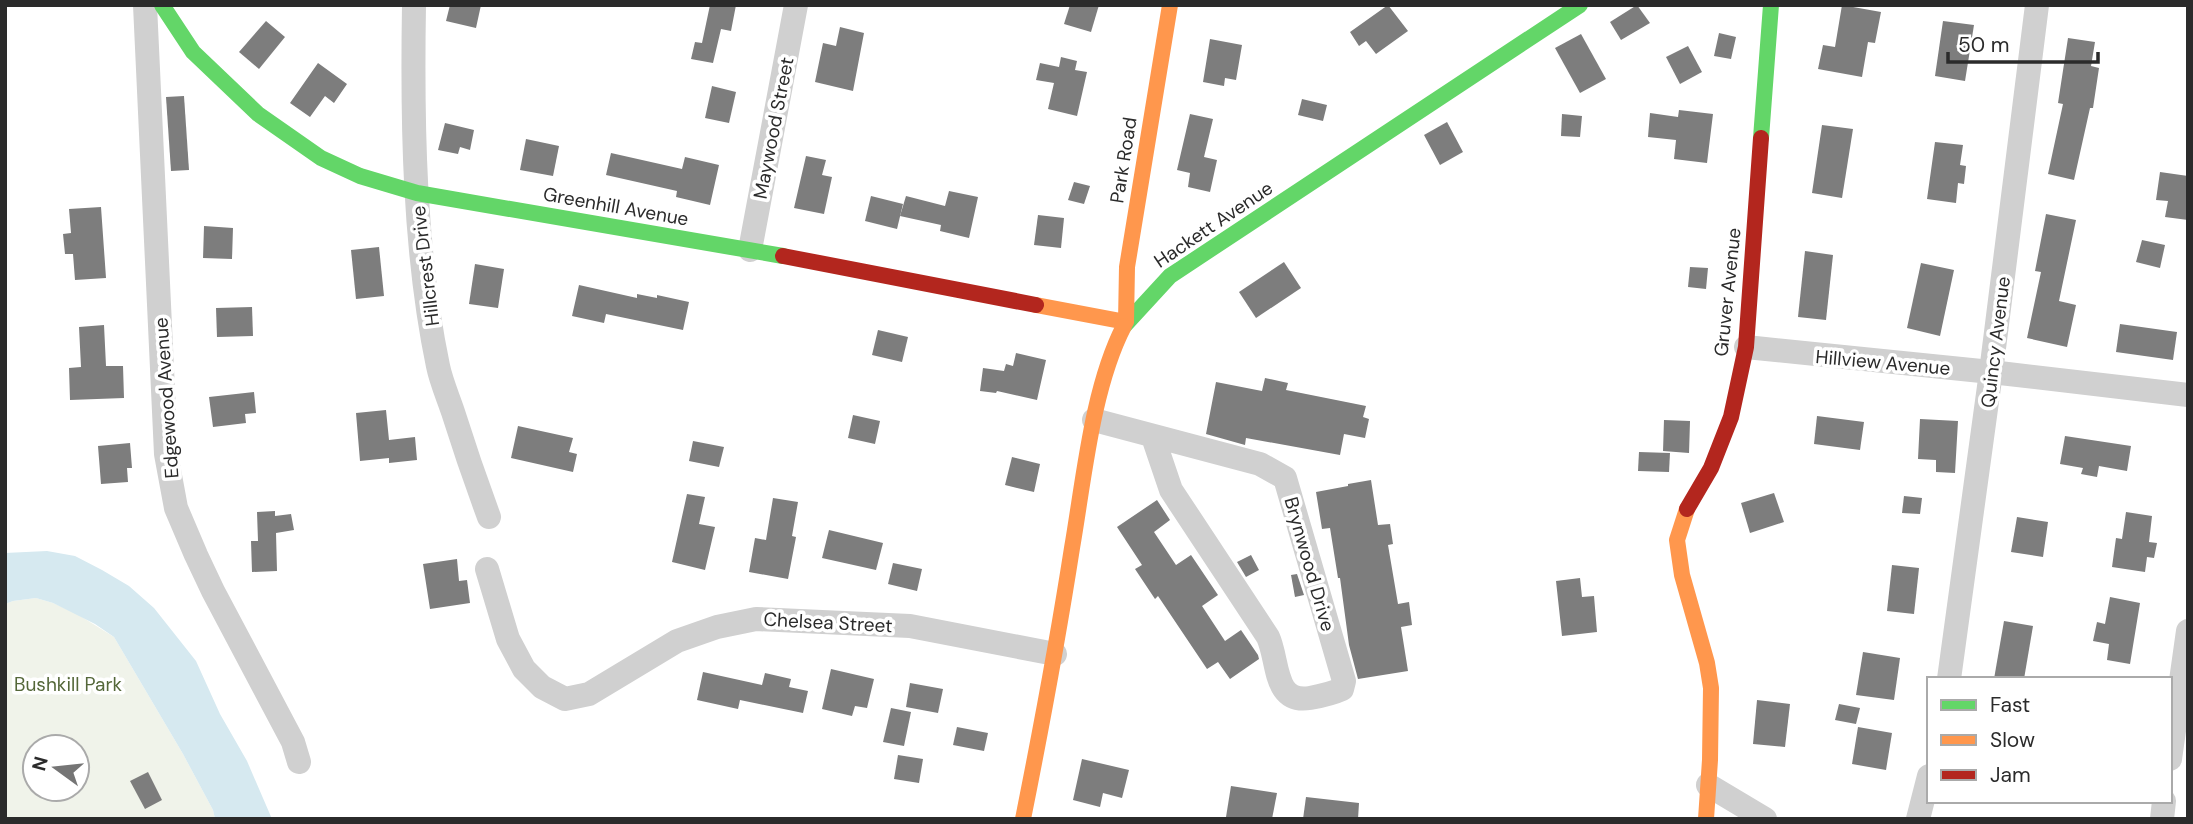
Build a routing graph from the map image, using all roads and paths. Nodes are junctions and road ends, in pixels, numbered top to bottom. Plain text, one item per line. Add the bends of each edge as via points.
1 (145, 5) edge
2 (162, 5) edge
3 (414, 5) edge
4 (796, 5) edge
5 (1170, 5) edge
6 (1580, 5) edge
7 (1771, 5) edge
8 (2036, 5) edge
9 (417, 193) junction
10 (750, 250) junction
11 (1126, 322) junction
12 (1746, 347) junction
13 (1992, 372) junction
14 (2188, 396) edge
15 (1094, 420) junction
16 (1153, 437) junction
17 (489, 517) dead end
18 (487, 569) dead end
19 (2188, 631) edge
20 (1055, 654) junction
21 (1949, 677) edge
22 (2172, 745) edge
23 (299, 762) dead end
24 (1927, 784) edge
25 (1708, 785) junction
26 (1023, 819) edge
27 (1706, 819) edge
28 (1765, 819) edge
29 (1918, 819) edge

1 - 23 street, Edgewood Avenue via 166,454 176,508
2 - 9 street, Greenhill Avenue via 193,52 258,114 321,158 360,176
3 - 9 street, Hillcrest Drive
4 - 10 street, Maywood Street
5 - 11 street, Park Road via 1127,267
6 - 11 street, Hackett Avenue via 1170,276
7 - 12 street, Gruver Avenue
8 - 13 street, Quincy Avenue
9 - 10 street, Greenhill Avenue
9 - 17 street, Hillcrest Drive via 438,368
10 - 11 street, Greenhill Avenue
11 - 15 street, Hackett Avenue via 1112,349
12 - 13 street, Hillview Avenue
12 - 25 street, Gruver Avenue via 1731,417 1711,468 1688,505 1678,540 1682,575 1711,688
13 - 14 street, Hillview Avenue
13 - 21 street, Quincy Avenue
15 - 16 street, Brynwood Drive
15 - 20 street, Hackett Avenue
16 - 16 street, Brynwood Drive via 1260,464 1285,478 1344,681 1342,689 1303,699 1284,691 1268,637 1171,490
18 - 20 street, Chelsea Street via 508,639 524,669 542,687 565,699 589,694 677,641 756,619 910,626
19 - 22 street
20 - 26 street, Hackett Avenue
24 - 29 street
25 - 27 street, Gruver Avenue
25 - 28 street

